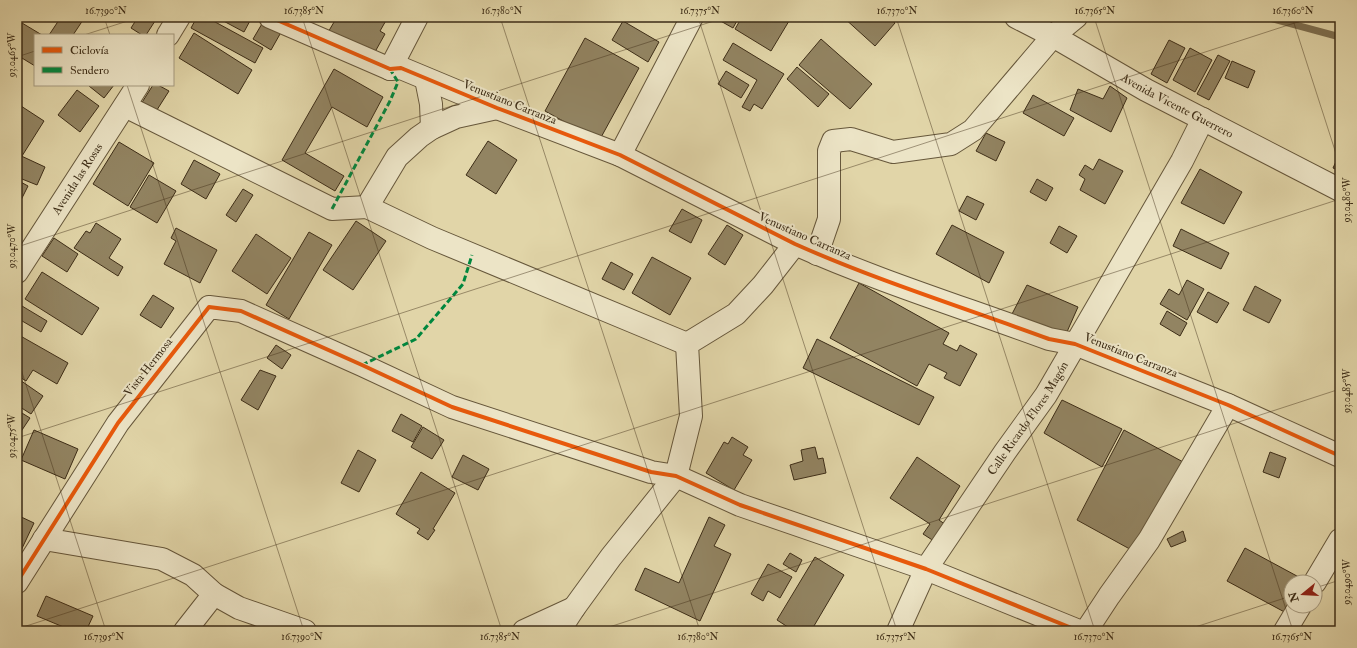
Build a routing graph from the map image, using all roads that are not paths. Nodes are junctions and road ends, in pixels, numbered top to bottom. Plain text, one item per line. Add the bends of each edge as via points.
1 (179, 17) edge
2 (270, 17) edge
3 (417, 17) edge
4 (692, 17) edge
5 (1016, 17) edge
6 (1076, 17) edge
7 (169, 34) edge
8 (1053, 36) junction
9 (390, 69) junction
10 (426, 79) junction
11 (137, 86) edge
12 (125, 106) junction
13 (497, 108) junction
14 (1203, 120) junction
15 (432, 128) junction
16 (620, 155) junction
17 (1340, 190) edge
18 (367, 207) junction
19 (795, 244) junction
20 (817, 254) junction
21 (17, 272) edge
22 (687, 344) junction
23 (1075, 344) junction
24 (1228, 405) junction
25 (1340, 456) edge
26 (676, 476) junction
27 (44, 539) junction
28 (1340, 540) edge
29 (926, 569) junction
30 (1320, 574) edge
31 (17, 582) edge
32 (214, 594) junction
33 (574, 608) junction
34 (1295, 614) edge
35 (185, 631) edge
36 (305, 631) edge
37 (524, 631) edge
38 (559, 631) edge
39 (898, 631) edge
40 (1080, 631) edge
41 (1086, 631) edge
42 (1285, 631) edge

1 - 7 street
2 - 9 street, Venustiano Carranza
3 - 9 street
4 - 16 street
5 - 8 street, Avenida Vicente Guerrero
6 - 8 street
8 - 14 street, Avenida Vicente Guerrero
8 - 20 street via 973,130 951,144 893,152 851,139 833,141 829,151 829,219
9 - 10 street, Venustiano Carranza via 401,68
10 - 13 street, Venustiano Carranza
10 - 15 street via 432,104
11 - 12 street, Avenida las Rosas
12 - 18 street via 332,208
12 - 21 street, Avenida las Rosas
13 - 15 street via 456,117
13 - 16 street, Venustiano Carranza
14 - 17 street, Avenida Vicente Guerrero
14 - 23 street, Calle Ricardo Flores Magón via 1178,168
15 - 18 street via 397,157
16 - 19 street, Venustiano Carranza
18 - 22 street via 432,238
19 - 20 street, Venustiano Carranza
19 - 22 street via 736,314
20 - 23 street, Venustiano Carranza via 1049,340
22 - 26 street via 691,416
23 - 24 street, Venustiano Carranza
23 - 29 street, Calle Ricardo Flores Magón via 1046,395
24 - 25 street, Venustiano Carranza
24 - 41 street via 1149,540
26 - 27 street, Vista Hermosa via 651,472 452,407 241,312 208,307 118,423
26 - 29 street via 740,505
26 - 33 street
27 - 31 street, Vista Hermosa
27 - 32 street via 162,559 193,575
28 - 30 street
29 - 39 street, Calle Ricardo Flores Magón
29 - 40 street
32 - 35 street
32 - 36 street via 240,608
33 - 37 street
33 - 38 street
34 - 42 street

